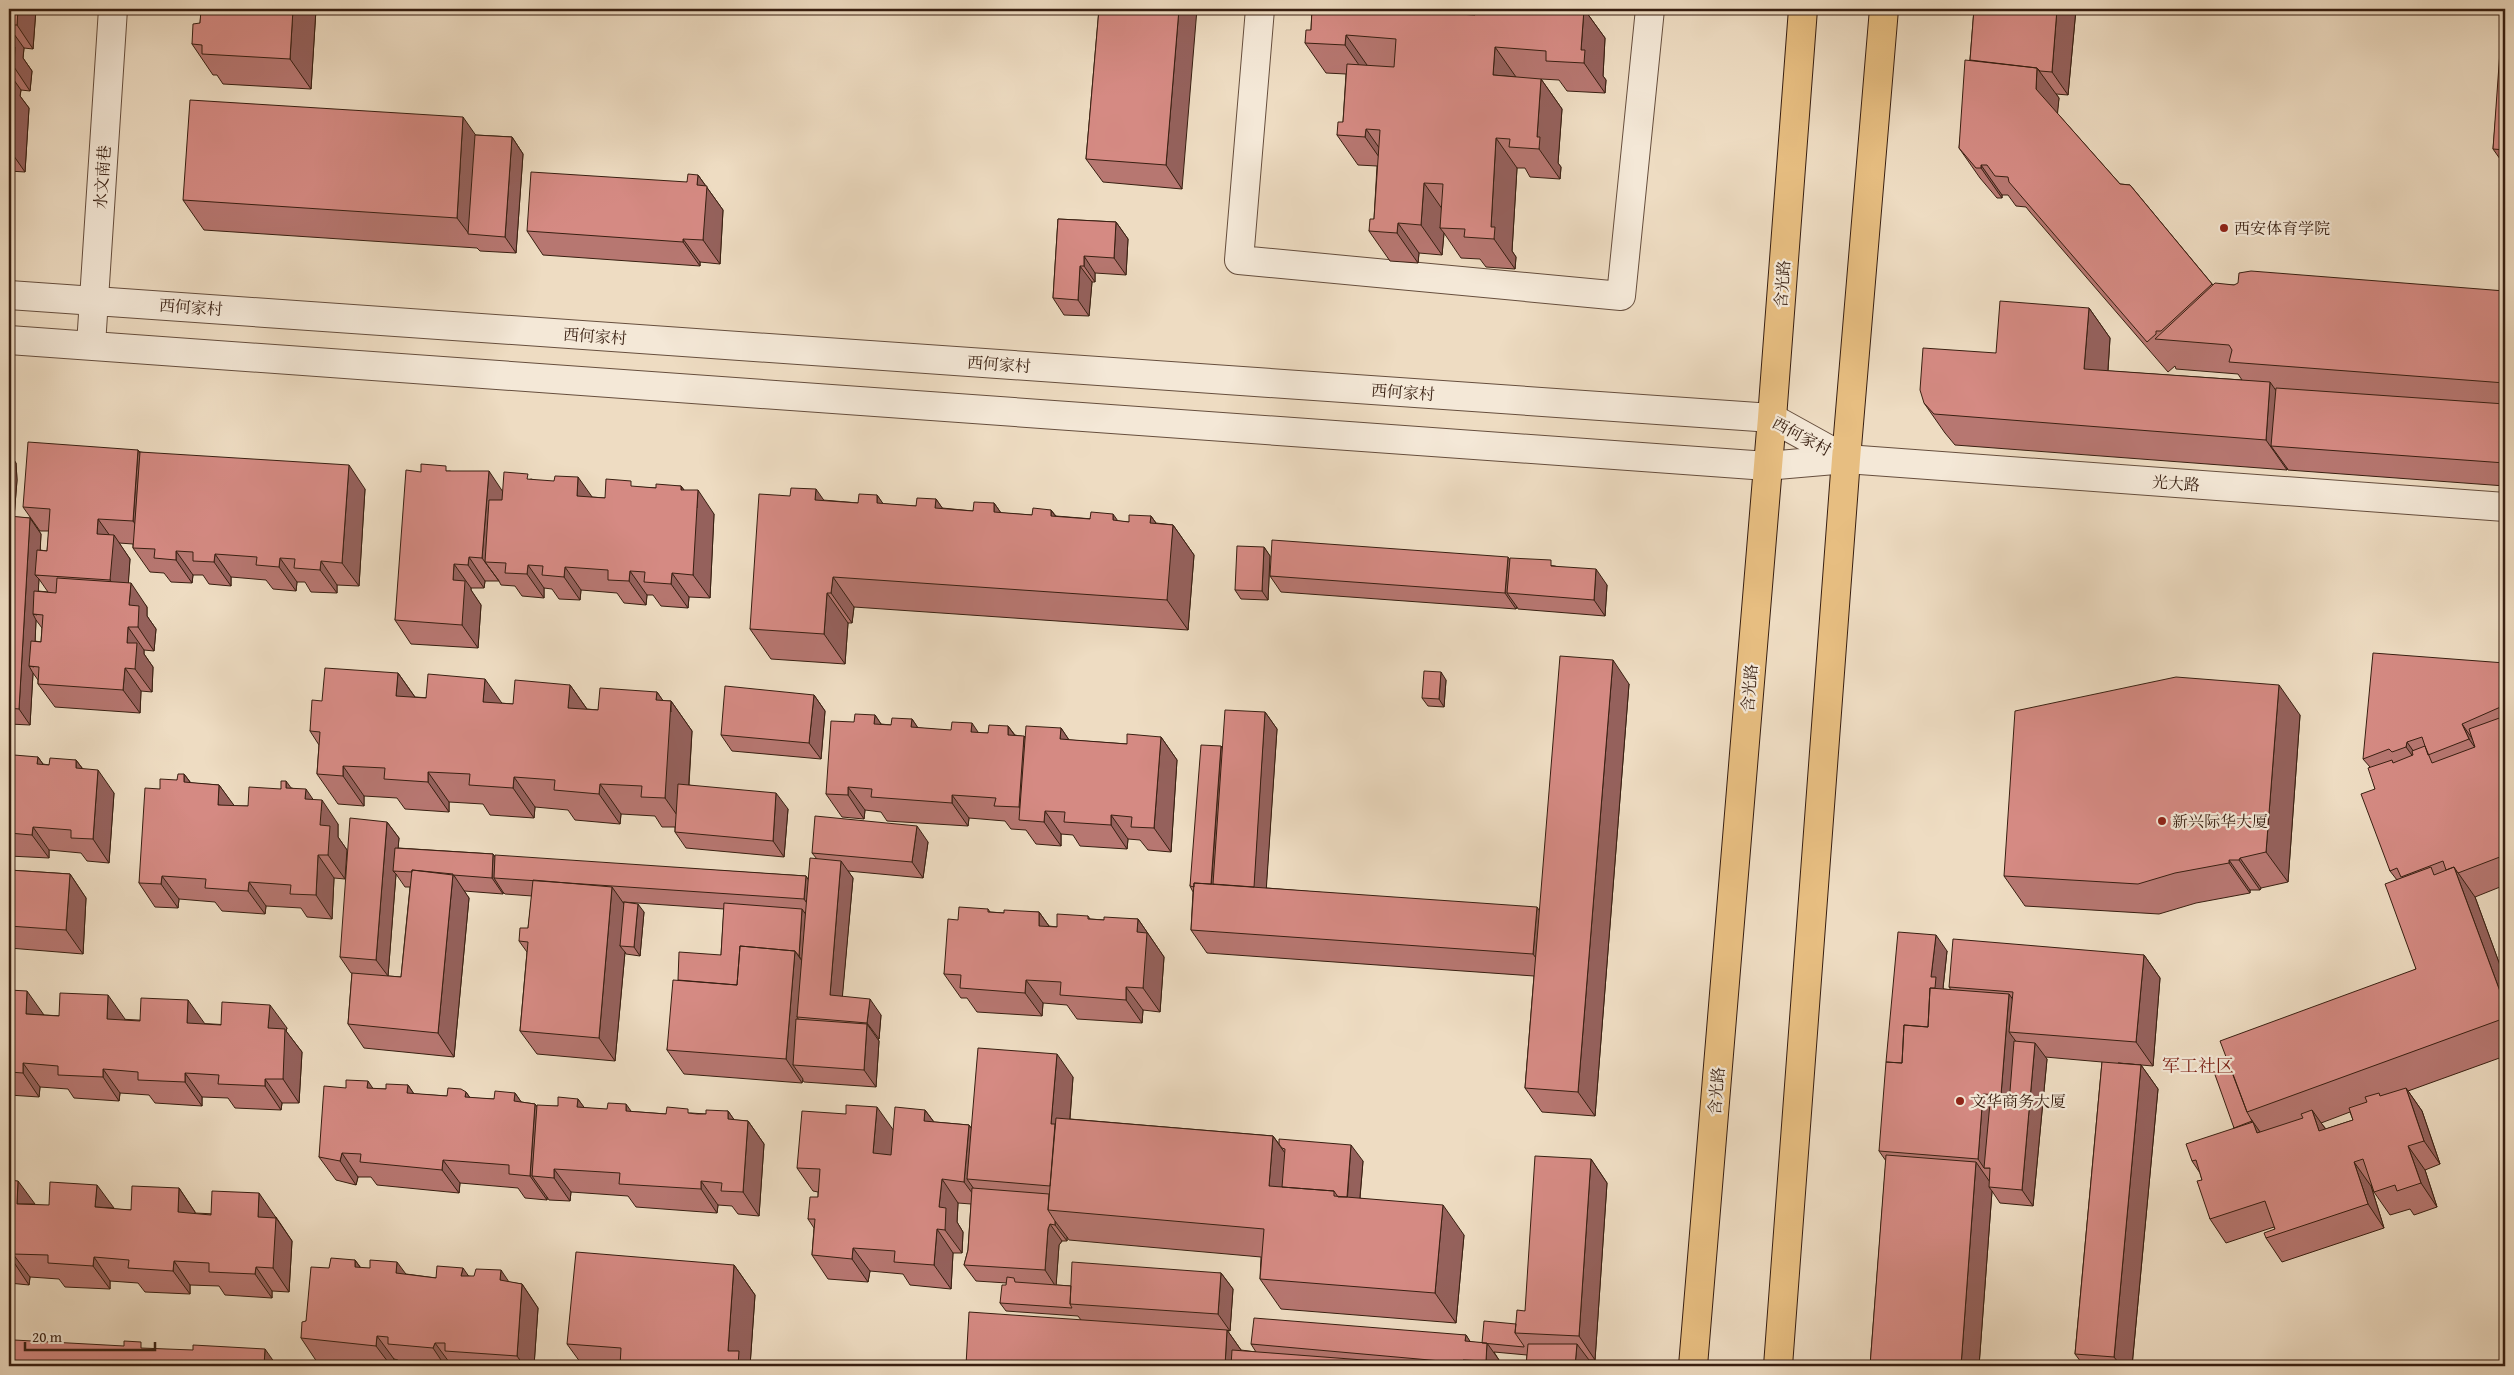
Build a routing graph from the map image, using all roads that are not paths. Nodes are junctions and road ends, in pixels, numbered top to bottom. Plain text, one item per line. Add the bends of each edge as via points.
1 (114, 9) edge
2 (1260, 9) edge
3 (1650, 9) edge
4 (1803, 9) edge
5 (1884, 9) edge
6 (9, 295) edge
7 (94, 301) junction
8 (9, 340) edge
9 (91, 345) junction
10 (1772, 418) junction
11 (1846, 459) junction
12 (1767, 466) junction
13 (2505, 507) edge
14 (1693, 1366) edge
15 (1778, 1366) edge

1 - 7 street, 水文南巷
2 - 3 street via 1240,260 1621,296
4 - 10 main road, 含光路
5 - 11 main road
6 - 7 street, 西何家村
7 - 9 street, 水文南巷
7 - 10 street, 西何家村
8 - 9 street, 西何家村
9 - 12 street, 西何家村
10 - 11 street, 西何家村
10 - 12 main road, 含光路
11 - 12 street, 西何家村
11 - 13 street, 光大路
11 - 15 main road
12 - 14 main road, 含光路

